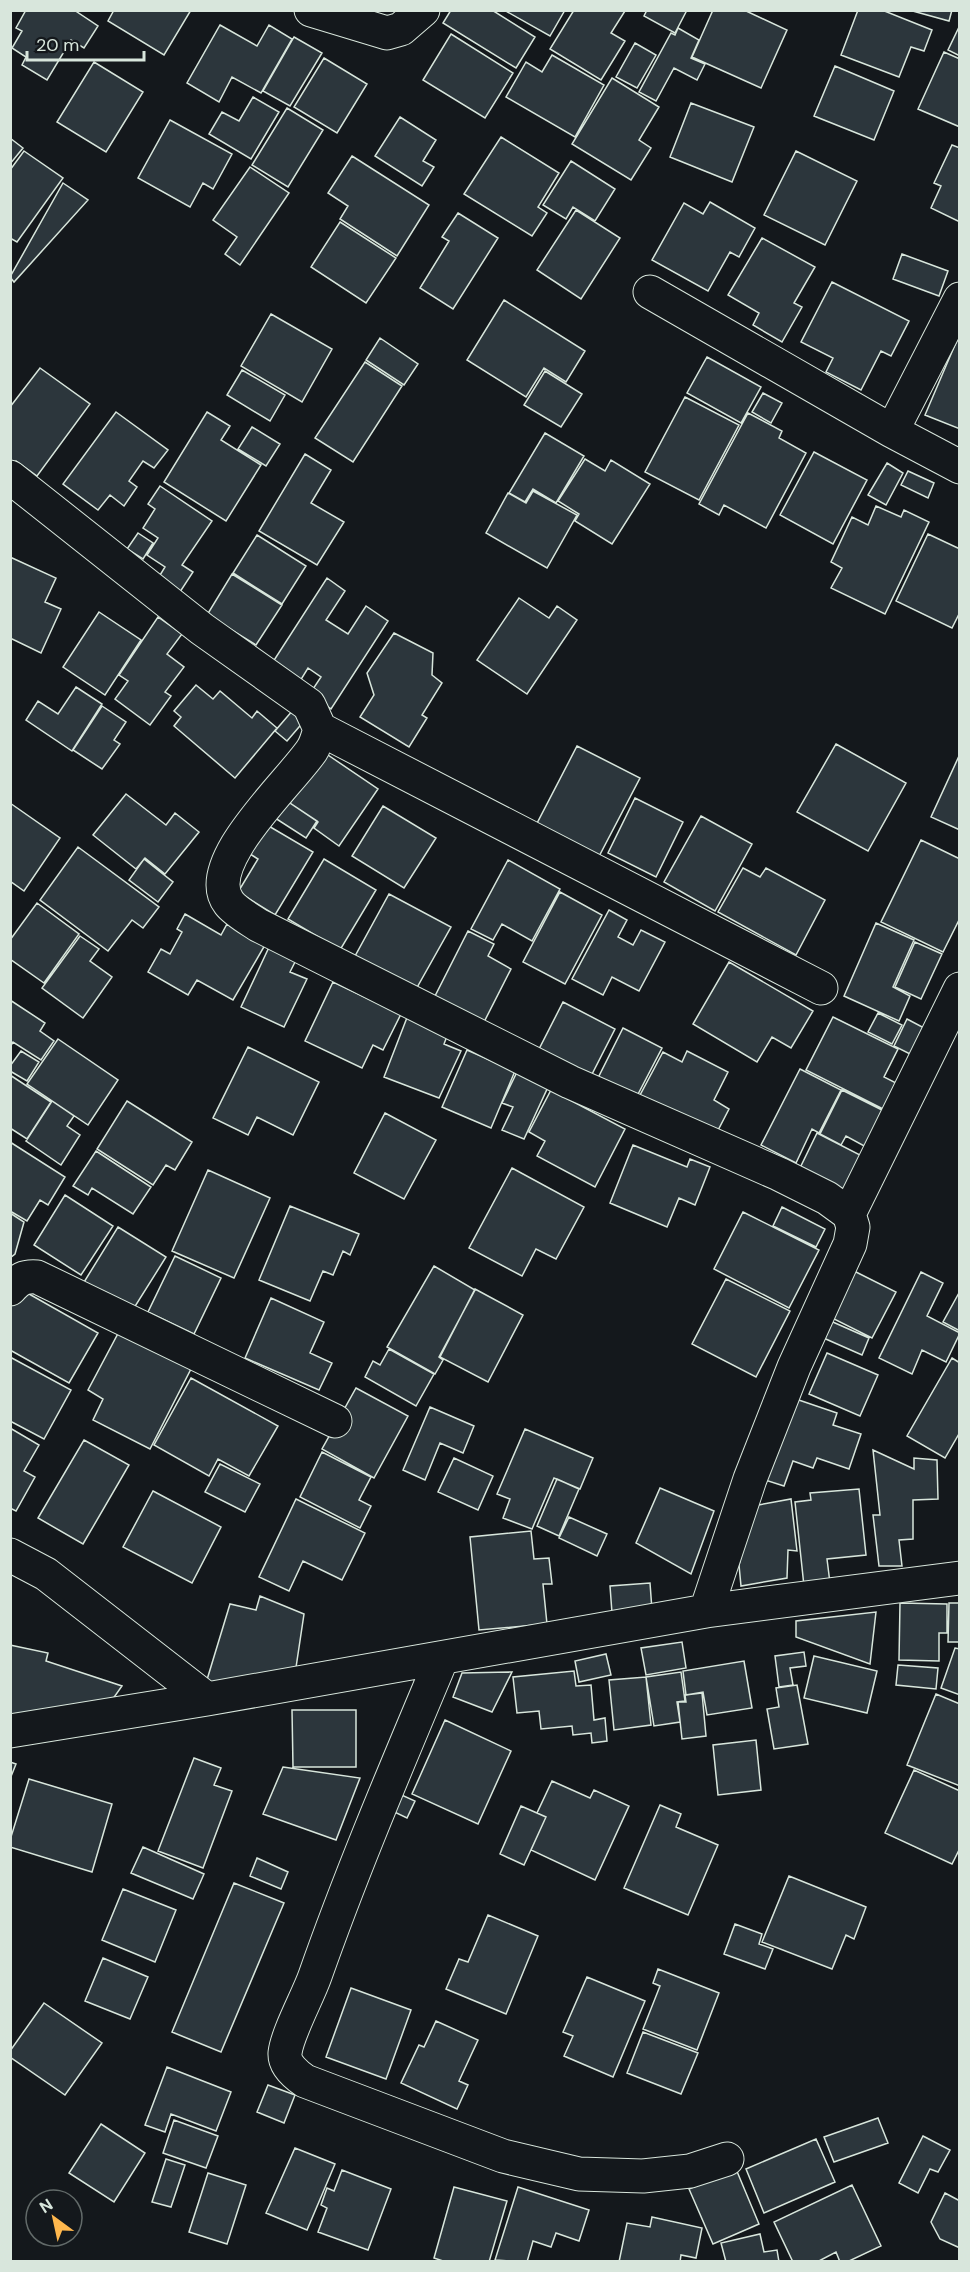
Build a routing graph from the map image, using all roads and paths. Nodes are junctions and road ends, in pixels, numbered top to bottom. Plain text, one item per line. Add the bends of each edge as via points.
1 (311, 10) edge
2 (423, 10) edge
3 (650, 292) dead end
4 (960, 299) edge
5 (892, 431) junction
6 (960, 467) edge
7 (10, 477) edge
8 (320, 729) junction
9 (821, 988) dead end
10 (960, 989) edge
11 (960, 1003) edge
12 (960, 1037) edge
13 (849, 1214) junction
14 (10, 1289) edge
15 (335, 1421) dead end
16 (10, 1555) edge
17 (960, 1578) edge
18 (706, 1611) junction
19 (442, 1658) junction
20 (207, 1699) junction
21 (10, 1731) edge
22 (728, 2159) dead end

1 - 2 street via 387,33 401,29
3 - 5 street
4 - 5 street
5 - 6 street
7 - 8 street via 202,629 309,705
8 - 9 street
8 - 13 street via 313,749 230,853 222,880 228,902 258,925 560,1077 779,1174
10 - 13 street
11 - 12 street via 956,1019
13 - 18 street via 850,1244 790,1377 750,1479
14 - 15 street via 27,1276 37,1277
16 - 20 street via 46,1574
17 - 18 street
18 - 19 street
19 - 20 street
19 - 22 street via 288,2041 288,2066 305,2081 503,2156 579,2174 643,2176 690,2171
20 - 21 street

